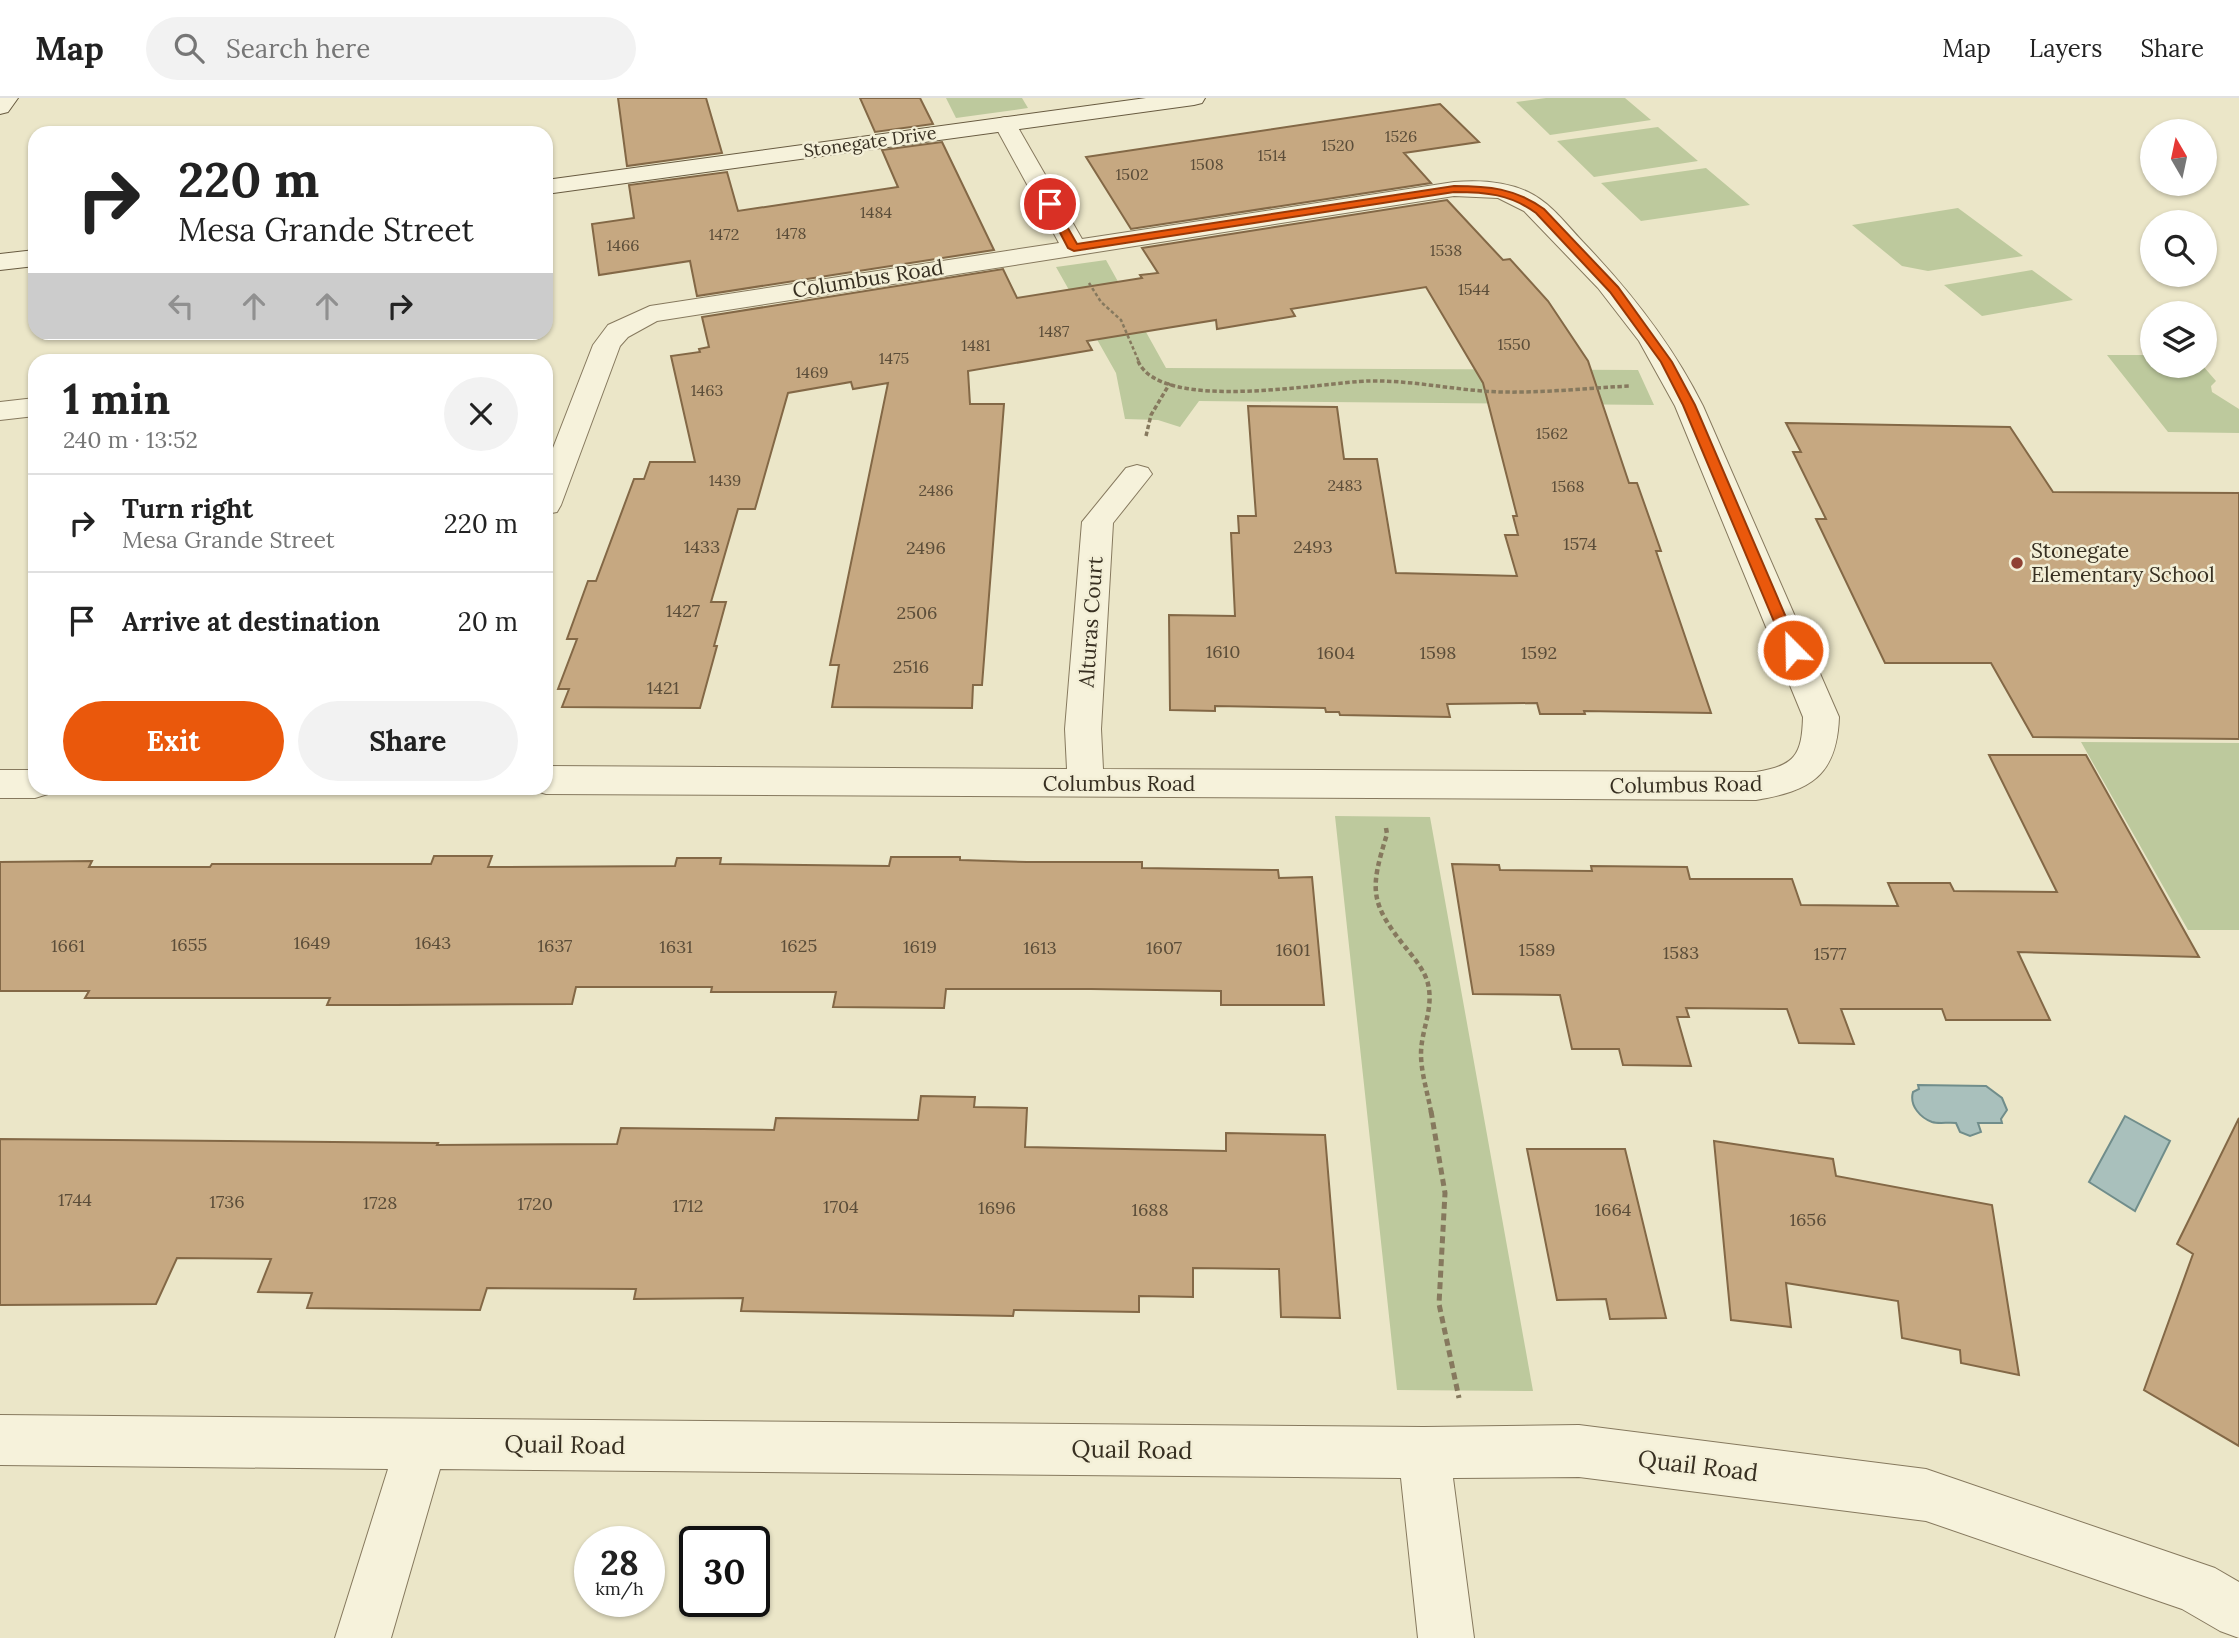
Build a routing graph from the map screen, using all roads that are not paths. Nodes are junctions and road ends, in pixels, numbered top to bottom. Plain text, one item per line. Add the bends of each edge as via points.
1 (7, 98) edge
2 (1194, 98) edge
3 (0, 107) edge
4 (1005, 124) junction
5 (553, 186) edge
6 (1074, 248) junction
7 (28, 259) edge
8 (0, 262) edge
9 (28, 408) edge
10 (0, 411) edge
11 (1137, 474) road end
12 (553, 487) edge
13 (553, 780) edge
14 (0, 784) edge
15 (28, 784) edge
16 (1086, 784) junction
17 (0, 1440) edge
18 (422, 1443) junction
19 (1446, 1453) junction
20 (2239, 1612) edge
21 (363, 1638) edge
22 (1446, 1638) edge

1 - 3 street
2 - 4 street, Stonegate Drive
4 - 5 street, Stonegate Drive
4 - 6 street
6 - 12 street, Columbus Road via 684,307 632,321 607,345
6 - 16 street, Columbus Road via 1454,189 1500,191 1540,211 1635,315 1679,384 1821,717 1816,757 1804,771 1782,782 1756,786
7 - 8 street
9 - 10 street
11 - 16 street, Alturas Court via 1098,522 1083,729
13 - 16 street, Columbus Road
14 - 15 street
17 - 18 street, Quail Road
18 - 19 street, Quail Road
18 - 21 street
19 - 20 street, Quail Road via 1579,1451 1926,1495 2196,1587
19 - 22 street

